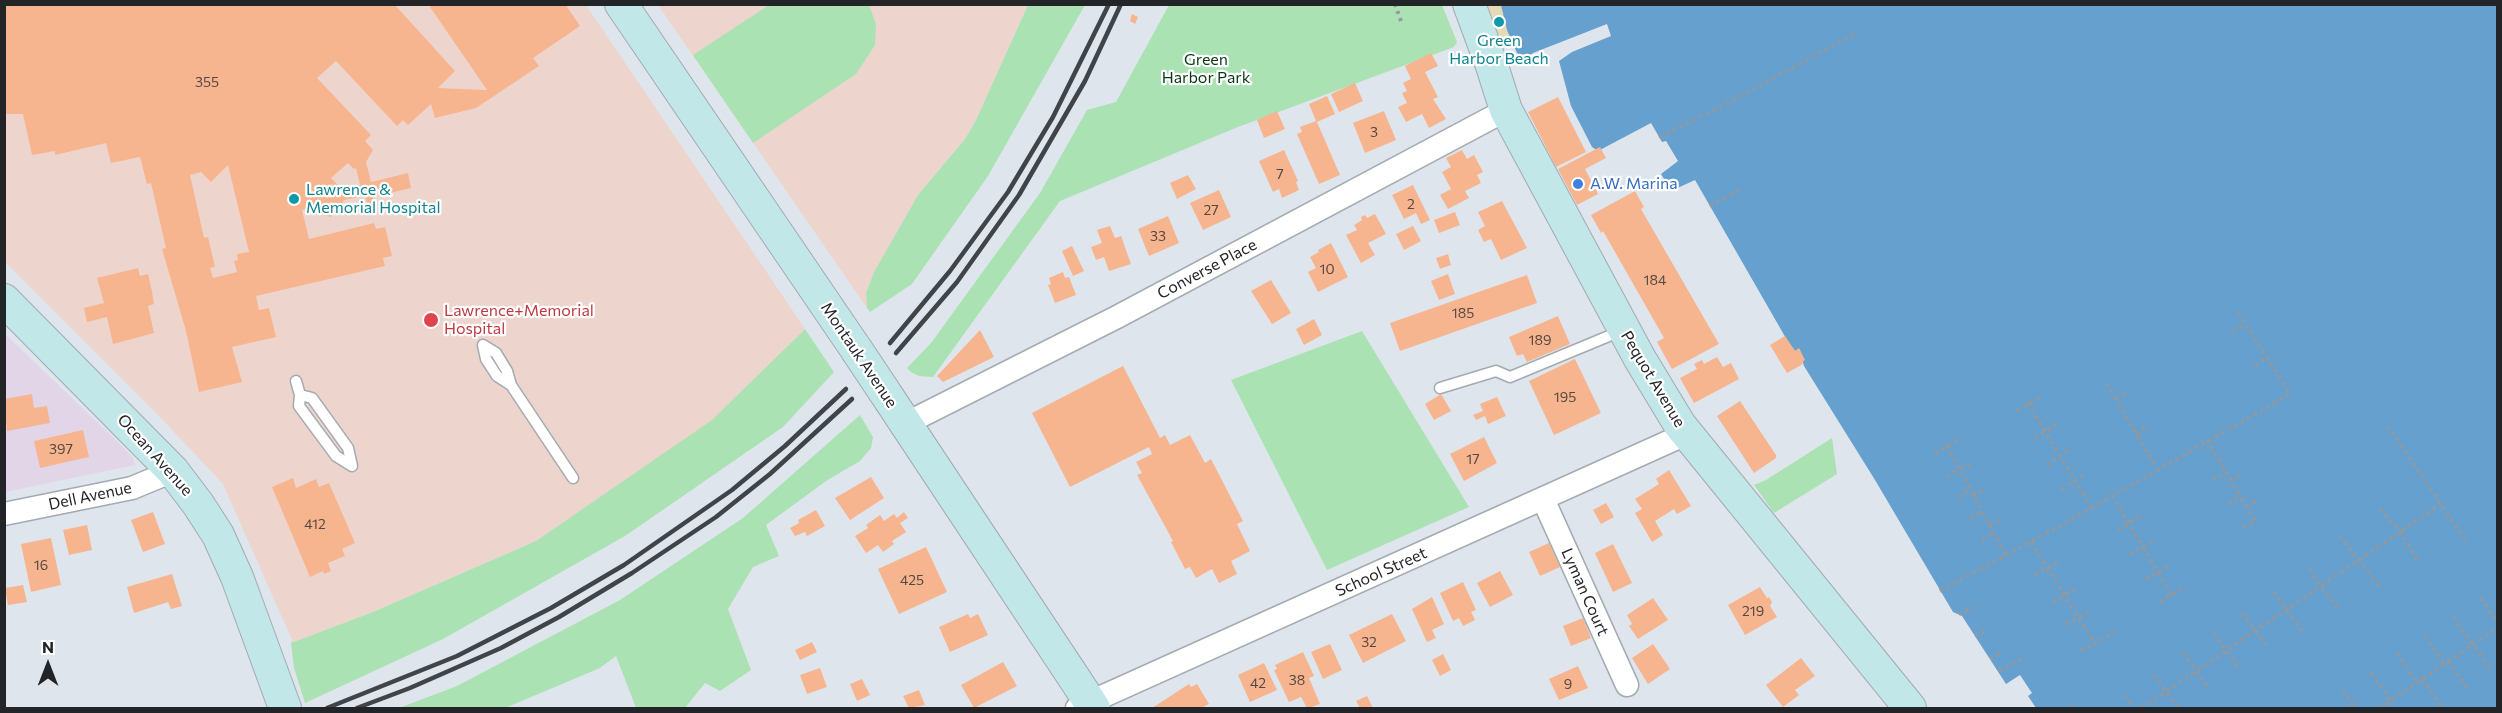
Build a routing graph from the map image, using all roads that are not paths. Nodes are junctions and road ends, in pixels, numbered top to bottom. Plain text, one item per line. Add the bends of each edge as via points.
1 (621, 4) edge
2 (1469, 4) edge
3 (1506, 110) junction
4 (4, 300) edge
5 (1624, 330) junction
6 (296, 381) dead end
7 (511, 385) dead end
8 (1440, 388) dead end
9 (300, 394) junction
10 (905, 424) junction
11 (1686, 434) junction
12 (173, 471) junction
13 (573, 478) dead end
14 (1543, 499) junction
15 (4, 514) edge
16 (1627, 685) dead end
17 (1087, 706) edge
18 (285, 708) edge
19 (1910, 708) edge

1 - 10 street, Montauk Avenue, bridge
2 - 3 street, Pequot Avenue
3 - 5 street, Pequot Avenue
3 - 10 street, Converse Place via 1117,317
4 - 12 street, Ocean Avenue
5 - 8 lane via 1510,377 1496,371
5 - 11 street, Pequot Avenue
6 - 9 lane
7 - 13 lane
9 - 9 lane via 299,406 336,456 352,466 348,448 312,398
10 - 17 street, Montauk Avenue
11 - 14 street, School Street
11 - 19 street, Pequot Avenue
12 - 15 street, Dell Avenue via 132,488
12 - 18 street, Ocean Avenue via 208,519 228,556
14 - 16 street, Lyman Court
14 - 17 street, School Street

